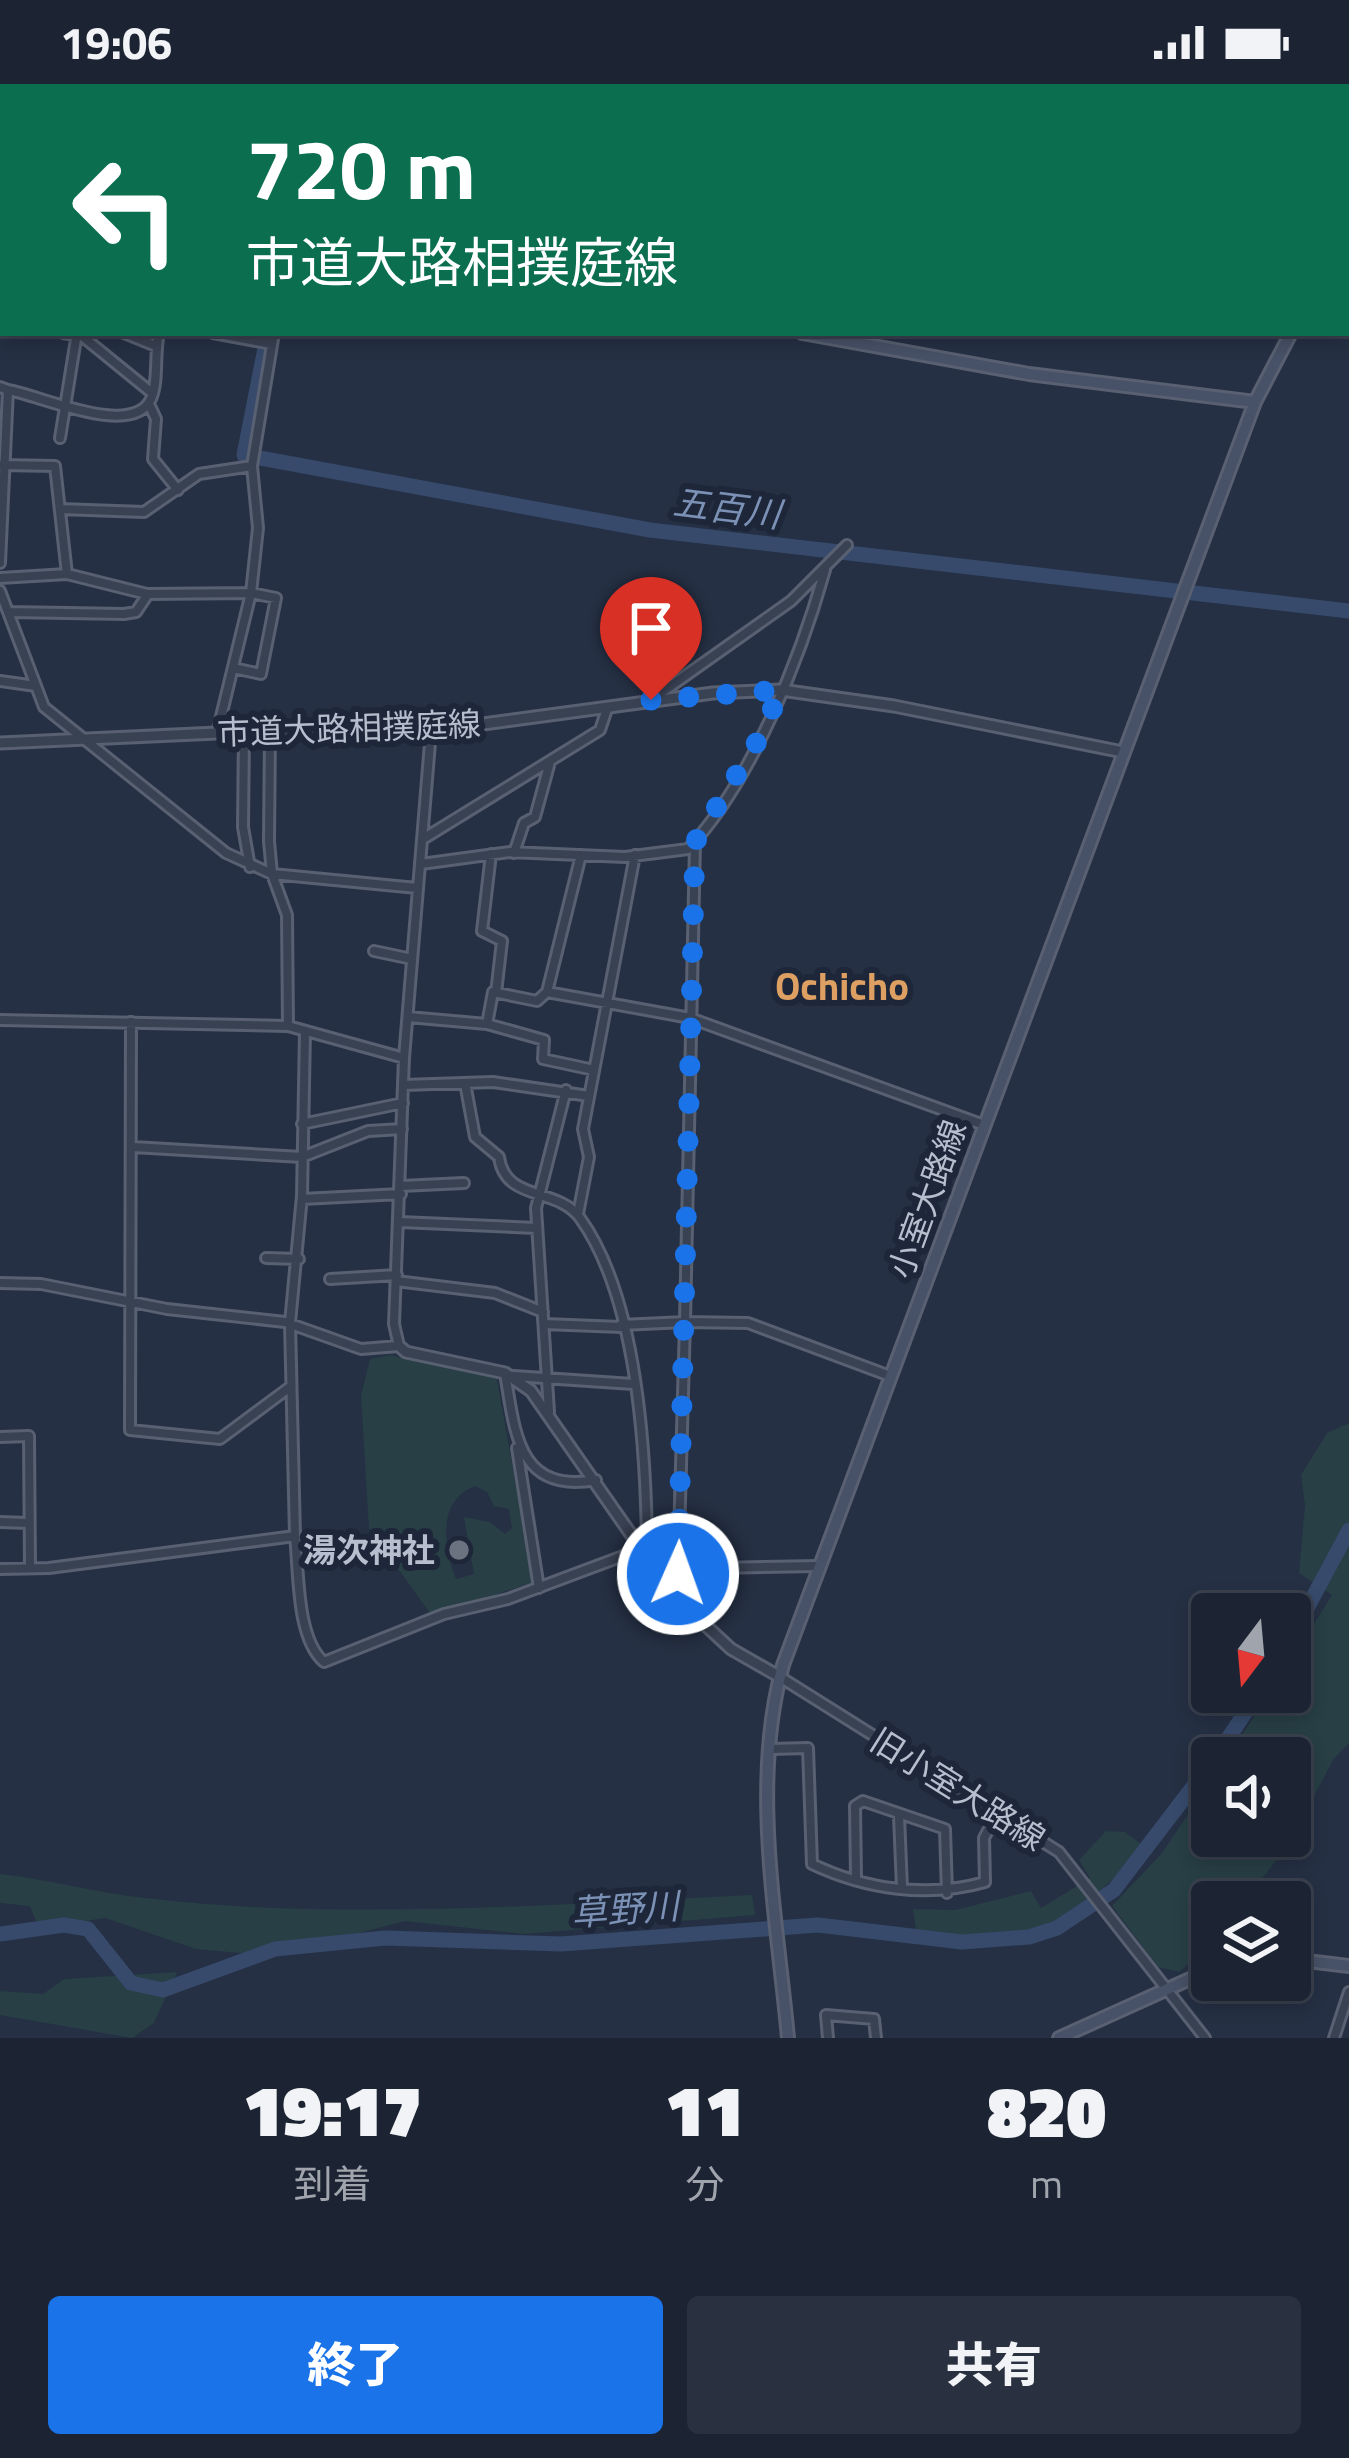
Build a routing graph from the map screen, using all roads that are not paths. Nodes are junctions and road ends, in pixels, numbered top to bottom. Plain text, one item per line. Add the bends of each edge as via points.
1 (71, 336) edge
2 (131, 336) edge
3 (158, 336) edge
4 (819, 336) edge
5 (1289, 336) edge
6 (76, 338) junction
7 (273, 338) edge
8 (156, 346) junction
9 (4, 388) edge
10 (151, 399) junction
11 (1255, 402) junction
12 (65, 404) junction
13 (60, 438) dead end
14 (1, 465) edge
15 (252, 465) junction
16 (178, 490) junction
17 (60, 509) junction
18 (0, 526) edge
19 (847, 545) dead end
20 (0, 563) edge
21 (825, 570) junction
22 (67, 574) junction
23 (0, 578) edge
24 (0, 591) edge
25 (251, 593) junction
26 (148, 594) junction
27 (5, 612) edge
28 (233, 668) junction
29 (0, 682) edge
30 (36, 686) junction
31 (781, 690) junction
32 (651, 700) junction
33 (607, 710) junction
34 (431, 731) junction
35 (270, 732) junction
36 (217, 733) junction
37 (244, 733) junction
38 (84, 740) junction
39 (0, 743) edge
40 (1123, 752) junction
41 (550, 760) junction
42 (421, 839) junction
43 (695, 842) junction
44 (514, 853) junction
45 (491, 854) junction
46 (581, 855) junction
47 (634, 855) junction
48 (421, 864) junction
49 (250, 868) junction
50 (272, 874) junction
51 (417, 888) junction
52 (374, 951) dead end
53 (412, 959) junction
54 (547, 992) junction
55 (496, 993) junction
56 (608, 1000) junction
57 (408, 1017) junction
58 (690, 1018) junction
59 (0, 1020) edge
60 (131, 1022) junction
61 (487, 1024) junction
62 (288, 1026) junction
63 (305, 1031) junction
64 (404, 1058) junction
65 (594, 1070) junction
66 (466, 1083) junction
67 (403, 1084) junction
68 (566, 1090) junction
69 (589, 1096) junction
70 (403, 1103) junction
71 (302, 1124) junction
72 (984, 1125) junction
73 (402, 1129) junction
74 (133, 1147) junction
75 (302, 1157) junction
76 (464, 1183) dead end
77 (401, 1190) junction
78 (543, 1197) junction
79 (302, 1198) junction
80 (578, 1214) junction
81 (399, 1222) junction
82 (536, 1228) junction
83 (266, 1258) dead end
84 (299, 1259) junction
85 (396, 1278) junction
86 (330, 1280) dead end
87 (0, 1283) edge
88 (131, 1300) junction
89 (543, 1312) junction
90 (685, 1322) junction
91 (290, 1323) junction
92 (544, 1324) junction
93 (622, 1326) junction
94 (399, 1346) junction
95 (509, 1375) junction
96 (548, 1375) junction
97 (890, 1376) junction
98 (633, 1384) junction
99 (290, 1387) junction
100 (549, 1412) junction
101 (0, 1437) edge
102 (517, 1446) junction
103 (596, 1480) junction
104 (0, 1522) edge
105 (28, 1523) junction
106 (295, 1536) junction
107 (644, 1550) junction
108 (819, 1566) junction
109 (30, 1568) junction
110 (0, 1569) edge
111 (678, 1574) junction
112 (664, 1579) junction
113 (539, 1588) junction
114 (780, 1677) junction
115 (770, 1749) junction
116 (998, 1812) junction
117 (899, 1816) junction
118 (856, 1878) junction
119 (902, 1888) junction
120 (946, 1893) junction
121 (1311, 1961) edge
122 (1349, 1966) edge
123 (1191, 1974) edge
124 (1162, 1982) junction
125 (1349, 1992) edge
126 (788, 2038) edge
127 (828, 2038) edge
128 (875, 2038) edge
129 (1059, 2038) edge
130 (1204, 2038) edge
131 (1334, 2038) edge

1 - 6 street
2 - 8 street
3 - 8 street
4 - 11 main road via 1029,374
5 - 11 main road, 小室大路線
6 - 10 street
6 - 12 street
7 - 15 street
8 - 10 street
9 - 12 street
9 - 14 street
10 - 12 street via 105,418
10 - 16 street via 154,459
11 - 40 main road, 小室大路線
12 - 13 street
14 - 17 street via 56,466
14 - 18 street
15 - 16 street via 211,470
15 - 25 street via 258,528
16 - 17 street via 144,512
17 - 22 street
18 - 20 street
19 - 21 street
21 - 31 street
21 - 32 street
22 - 23 street
22 - 26 street
24 - 27 street
25 - 26 street
25 - 28 street
25 - 28 street via 276,598 261,674
26 - 27 street via 136,612 124,614
27 - 30 street
28 - 36 street
29 - 30 street
30 - 38 street via 44,707
31 - 32 street, 市道大路相撲庭線
31 - 40 street, 市道大路相撲庭線
31 - 43 street
32 - 33 street, 市道大路相撲庭線
33 - 34 street, 市道大路相撲庭線
33 - 41 street via 599,730
34 - 35 street, 市道大路相撲庭線
34 - 42 street
35 - 37 street, 市道大路相撲庭線
35 - 50 street
36 - 37 street, 市道大路相撲庭線
36 - 38 street, 市道大路相撲庭線
37 - 49 street
38 - 39 street, 市道大路相撲庭線
38 - 49 street
40 - 72 main road, 小室大路線
41 - 42 street
41 - 44 street via 535,817 524,823
42 - 48 street
43 - 47 street
43 - 58 street
44 - 45 street
44 - 46 street
45 - 48 street
45 - 55 street via 482,931 502,941
46 - 47 street
46 - 54 street
47 - 56 street
48 - 51 street
49 - 50 street
50 - 51 street
50 - 62 street via 287,915
51 - 53 street
52 - 53 street
53 - 57 street
54 - 55 street via 537,1001
54 - 56 street
55 - 61 street
56 - 58 street
56 - 65 street
57 - 61 street
57 - 64 street
58 - 72 street
58 - 90 street
59 - 60 street
60 - 62 street
60 - 74 street
61 - 65 street via 544,1040 543,1059
62 - 63 street
63 - 64 street
63 - 71 street
64 - 67 street
65 - 69 street
66 - 67 street
66 - 68 street
66 - 78 street via 475,1137 520,1190
67 - 70 street
68 - 69 street
68 - 78 street
69 - 80 street
70 - 71 street
70 - 73 street
71 - 75 street
72 - 97 main road, 小室大路線
73 - 75 street via 368,1132
73 - 77 street
74 - 75 street
74 - 88 street
75 - 79 street
76 - 77 street
77 - 79 street
77 - 81 street
78 - 80 street
78 - 82 street
79 - 84 street
80 - 93 street via 614,1279
81 - 82 street
81 - 85 street
82 - 89 street
83 - 84 street
84 - 91 street
85 - 86 street
85 - 89 street via 494,1293
85 - 94 street
87 - 88 street
88 - 91 street
88 - 99 street via 130,1430 220,1439
89 - 92 street
90 - 93 street
90 - 97 street via 748,1323
90 - 111 street
91 - 94 street via 362,1349
91 - 99 street
92 - 93 street
92 - 96 street
93 - 98 street
94 - 95 street
95 - 96 street
95 - 100 street
95 - 102 street
96 - 98 street
96 - 100 street
97 - 108 main road, 小室大路線
98 - 107 street
99 - 106 street
100 - 103 street
101 - 105 street via 29,1436
102 - 103 street via 551,1482
102 - 113 street
103 - 107 street
104 - 105 street
105 - 109 street
106 - 109 street
106 - 113 street via 303,1608 324,1662 444,1613
107 - 112 street
107 - 113 street
108 - 111 street
108 - 114 main road, 小室大路線
109 - 110 street
111 - 112 street
112 - 114 street via 699,1624
114 - 115 main road, 小室大路線
114 - 116 street, 旧小室大路線
115 - 118 street via 808,1748 812,1864
115 - 126 main road, 小室大路線
116 - 120 street via 984,1838 985,1882
116 - 124 street, 旧小室大路線 via 1070,1863
117 - 118 street via 862,1801 855,1806
117 - 119 street
117 - 120 street via 945,1829
118 - 119 street
119 - 120 street
121 - 122 main road
123 - 124 main road
124 - 129 main road
124 - 130 street, 旧小室大路線
125 - 131 street
127 - 128 street via 826,2015 874,2019

